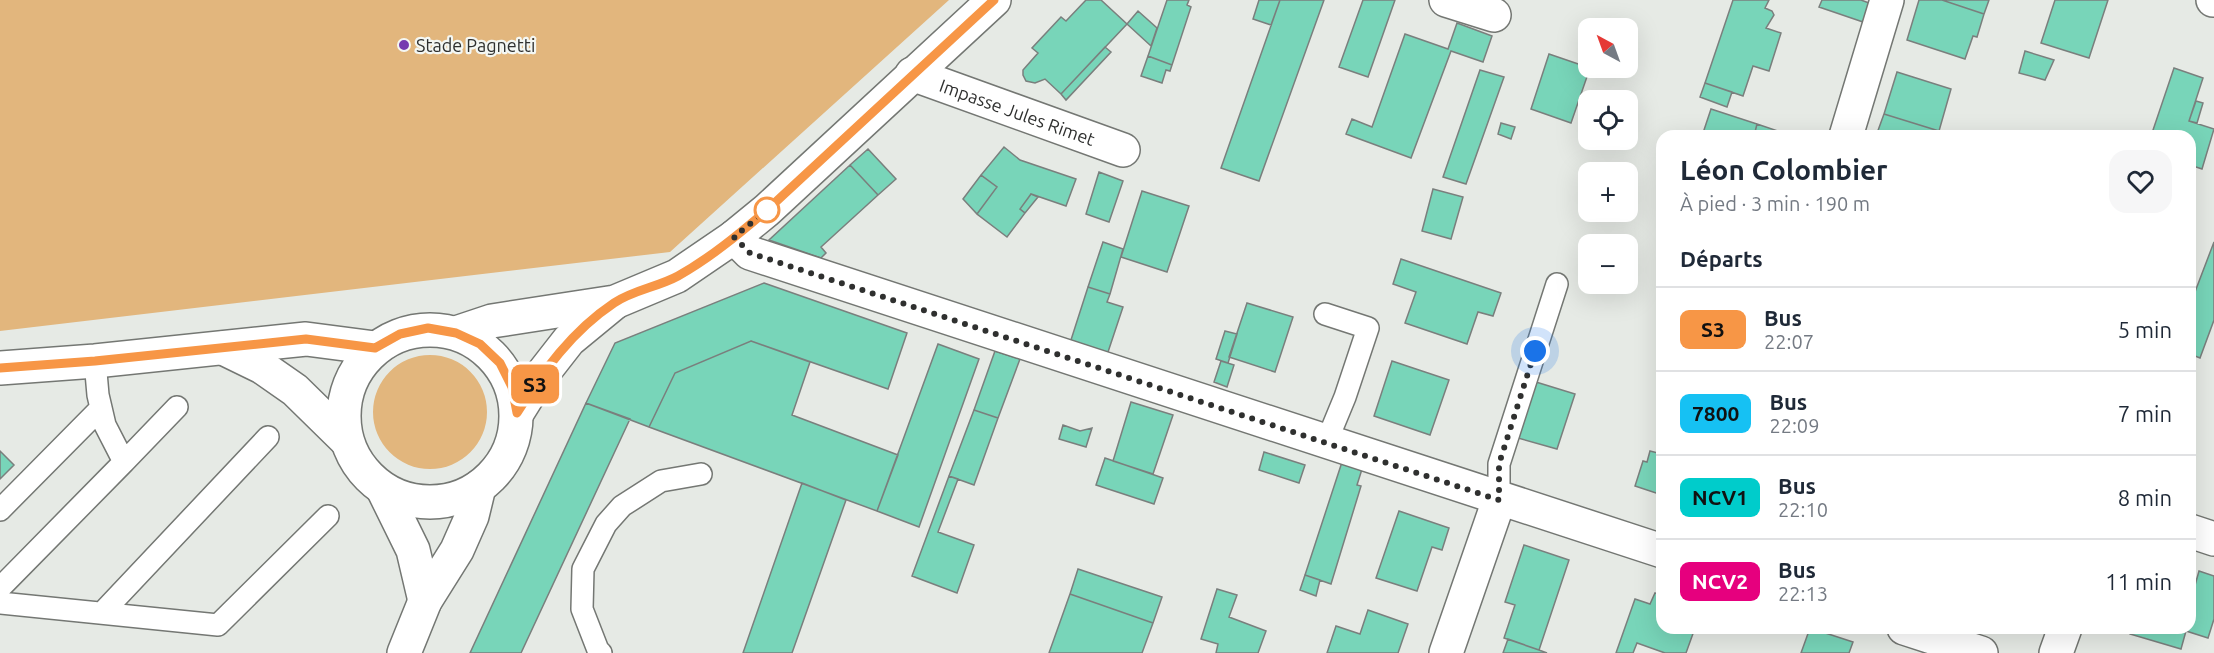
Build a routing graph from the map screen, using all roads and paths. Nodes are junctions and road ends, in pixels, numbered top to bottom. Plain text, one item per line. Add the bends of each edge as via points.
1 (993, 0) edge
2 (1446, 0) edge
3 (1887, 0) edge
4 (1494, 15) dead end
5 (912, 74) junction
6 (1848, 130) edge
7 (1123, 150) dead end
8 (734, 237) junction
9 (1557, 284) dead end
10 (615, 302) junction
11 (1325, 314) dead end
12 (456, 333) junction
13 (223, 348) junction
14 (375, 348) junction
15 (95, 361) junction
16 (0, 368) edge
17 (177, 407) dead end
18 (100, 409) junction
19 (517, 413) junction
20 (268, 437) dead end
21 (346, 440) junction
22 (1326, 443) junction
23 (124, 462) junction
24 (701, 474) dead end
25 (479, 487) junction
26 (383, 489) junction
27 (1499, 500) junction
28 (0, 510) edge
29 (328, 516) dead end
30 (2196, 533) edge
31 (2214, 539) edge
32 (1656, 549) edge
33 (0, 588) edge
34 (425, 601) junction
35 (0, 603) edge
36 (102, 613) junction
37 (1922, 634) edge
38 (2063, 634) edge
39 (404, 653) edge
40 (601, 653) edge
41 (1446, 653) edge
42 (1981, 653) edge
43 (2056, 653) edge

1 - 5 street
2 - 4 street
3 - 6 street
5 - 7 street, Impasse Jules Rimet
5 - 8 street
8 - 10 street via 677,276
8 - 22 street via 750,253
9 - 27 lane via 1499,464
10 - 12 street via 492,321
10 - 19 street via 569,340
11 - 22 lane via 1368,328
12 - 14 street via 428,328 400,334
12 - 19 street via 480,344 500,363 512,387
13 - 14 street via 306,339
13 - 15 street
13 - 21 street via 262,367 295,390
14 - 21 street via 354,374 344,407
15 - 16 street
15 - 18 lane
17 - 23 lane
18 - 23 lane
18 - 28 lane
19 - 25 street via 513,442 500,467
20 - 36 lane
21 - 26 street via 354,459
22 - 27 street
23 - 33 lane
24 - 40 lane via 661,481 622,506 606,524 583,568 582,609
25 - 26 street via 457,498 431,502 406,499
25 - 34 street via 457,550
26 - 34 street via 413,550
27 - 32 street
27 - 41 street
29 - 36 lane via 218,624
30 - 31 street
34 - 39 street
35 - 36 lane
37 - 42 street
38 - 43 street

